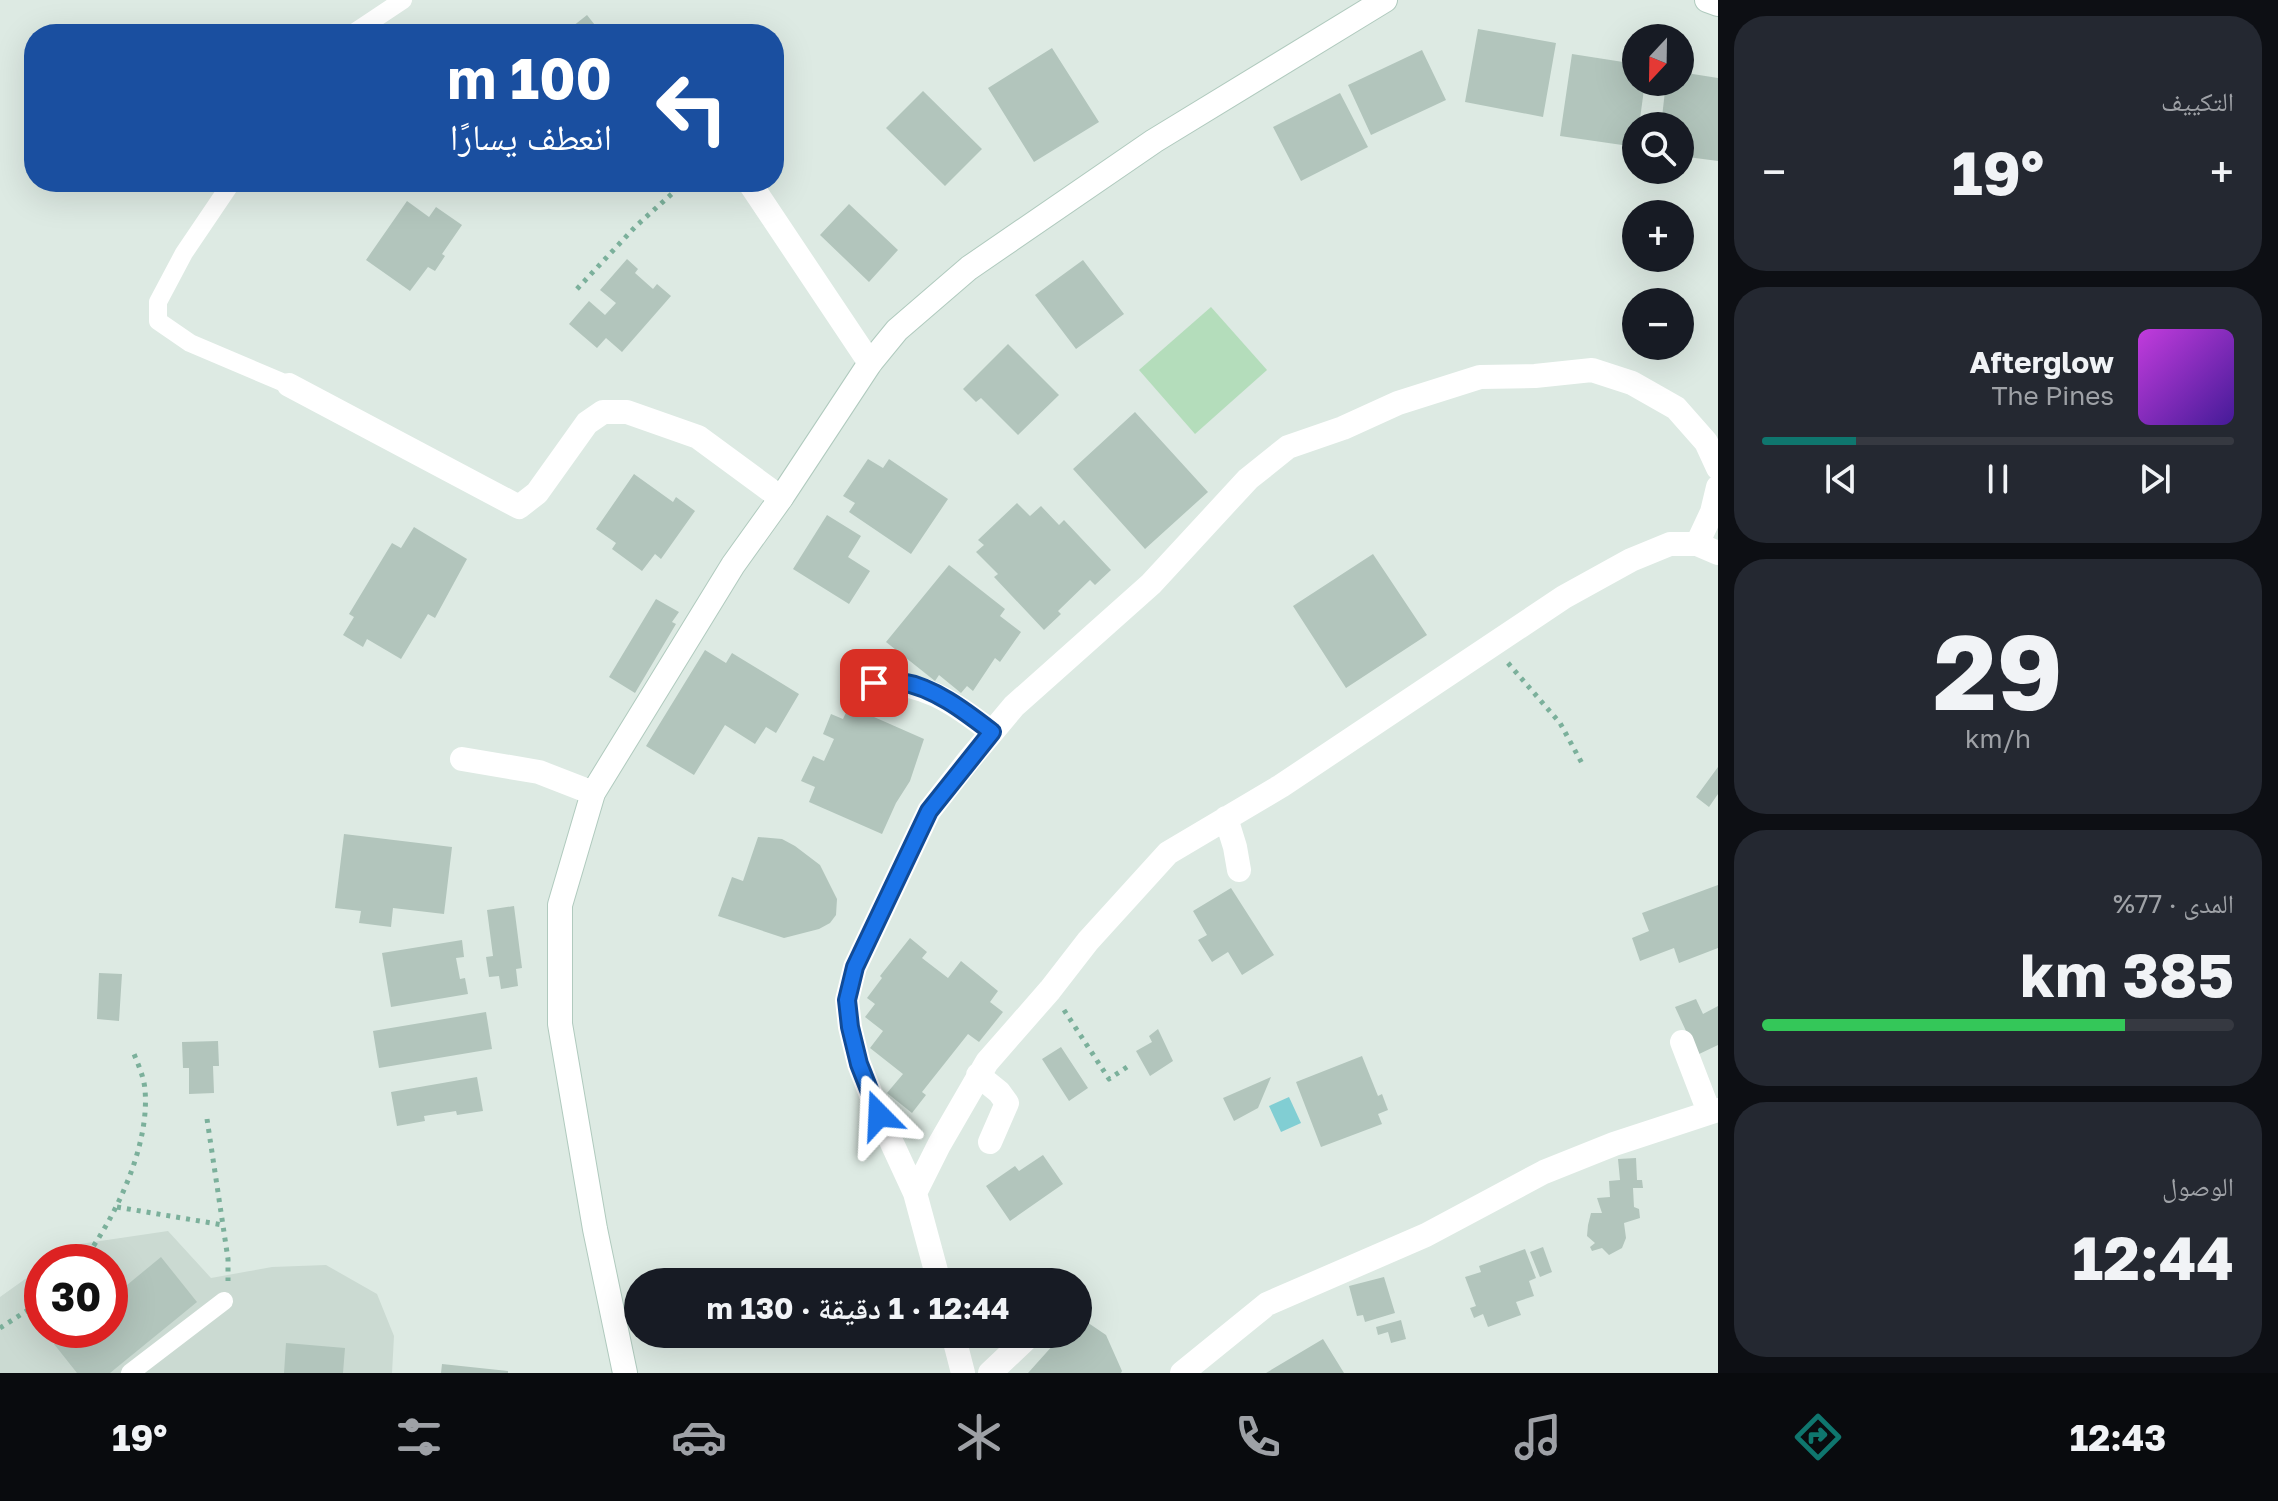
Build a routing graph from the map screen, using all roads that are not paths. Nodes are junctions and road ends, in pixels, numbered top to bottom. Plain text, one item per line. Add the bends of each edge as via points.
1 (403, 0) edge
2 (1385, 0) edge
3 (1707, 0) edge
4 (1718, 4) edge
5 (367, 24) edge
6 (225, 192) edge
7 (756, 192) edge
8 (870, 363) junction
9 (289, 385) joint
10 (1718, 468) edge
11 (1718, 487) edge
12 (781, 498) junction
13 (1707, 548) edge
14 (874, 683) dead end
15 (992, 732) junction
16 (462, 759) dead end
17 (593, 793) junction
18 (1226, 818) junction
19 (1239, 870) dead end
20 (1682, 1042) dead end
21 (978, 1075) junction
22 (1714, 1111) edge
23 (990, 1142) dead end
24 (915, 1193) junction
25 (935, 1268) edge
26 (224, 1301) road end
27 (957, 1348) edge
28 (1016, 1348) edge
29 (130, 1373) edge
30 (625, 1373) edge
31 (963, 1373) edge
32 (990, 1373) edge
33 (1182, 1373) edge

1 - 5 lane
2 - 8 street via 1154,141 969,268 897,330
3 - 4 street
6 - 9 lane via 158,302 158,321 190,343
7 - 8 street
8 - 12 street
9 - 12 street via 519,507 537,493 587,423 603,412 627,412 698,437
10 - 15 street via 1706,442 1676,408 1632,383 1592,370 1480,377 1398,403 1288,447 1248,479 1151,584 1014,706
11 - 13 street
12 - 17 street via 733,565
13 - 18 street via 1670,544 1564,597
14 - 15 street via 921,688
15 - 24 street via 929,811 855,967 847,1000 859,1064
16 - 17 street via 539,772
17 - 30 street via 560,905 560,1024
18 - 19 street
18 - 21 street via 1168,853
20 - 22 street
21 - 23 street via 1007,1103
21 - 24 street
22 - 33 street via 1544,1172 1426,1235 1267,1304
24 - 25 street
26 - 29 lane
27 - 31 street
28 - 32 street

